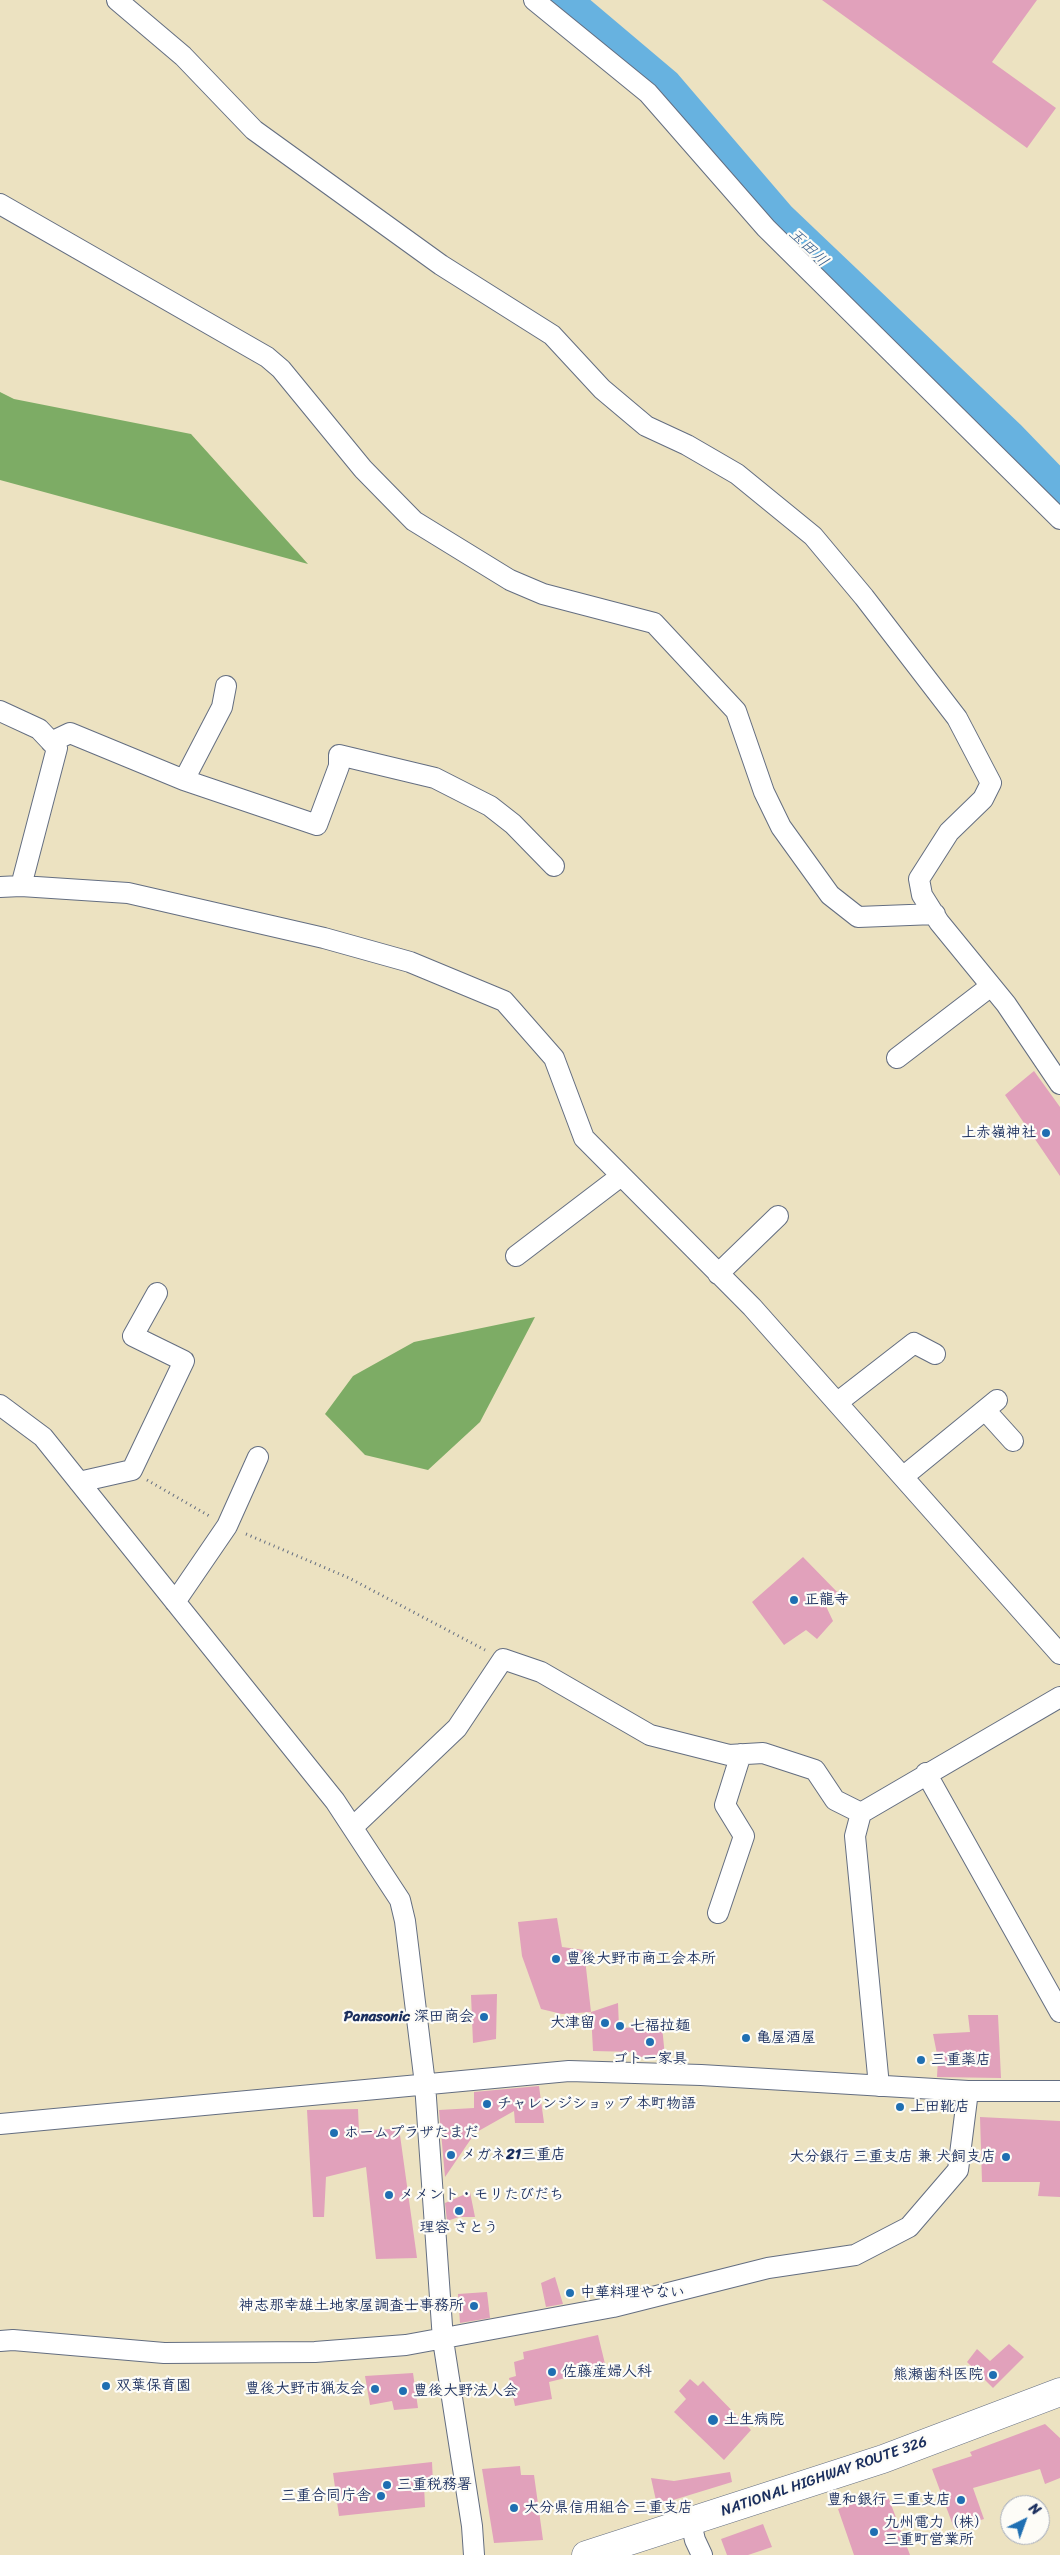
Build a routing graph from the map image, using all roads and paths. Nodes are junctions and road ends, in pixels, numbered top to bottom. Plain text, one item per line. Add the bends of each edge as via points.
1 (116, 0) edge
2 (534, 0) edge
3 (0, 204) edge
4 (1060, 519) edge
5 (226, 686) dead end
6 (0, 711) edge
7 (51, 742) junction
8 (184, 780) junction
9 (554, 866) dead end
10 (21, 886) junction
11 (0, 888) edge
12 (935, 914) junction
13 (991, 986) junction
14 (898, 1058) dead end
15 (1060, 1084) edge
16 (621, 1176) junction
17 (778, 1216) dead end
18 (516, 1256) dead end
19 (718, 1274) junction
20 (157, 1293) dead end
21 (935, 1354) dead end
22 (838, 1402) junction
23 (0, 1405) edge
24 (1013, 1441) dead end
25 (258, 1457) dead end
26 (132, 1470) junction
27 (904, 1476) junction
28 (79, 1482) junction
29 (226, 1526) junction
30 (175, 1602) junction
31 (1060, 1654) edge
32 (503, 1659) junction
33 (1060, 1697) edge
34 (741, 1754) junction
35 (926, 1773) junction
36 (861, 1813) junction
37 (354, 1827) junction
38 (718, 1914) dead end
39 (1060, 2012) edge
40 (425, 2084) junction
41 (880, 2086) junction
42 (968, 2091) junction
43 (1060, 2091) edge
44 (0, 2124) edge
45 (442, 2340) junction
46 (0, 2341) edge
47 (1060, 2392) edge
48 (691, 2523) junction
49 (474, 2555) edge
50 (586, 2555) edge
51 (702, 2555) edge

1 - 12 street via 182,56 254,130 441,265 552,335 602,389 646,426 737,474 813,536 956,718 991,783 983,799 949,832 919,880 922,894
2 - 4 street via 648,93 766,228
3 - 12 street via 267,357 363,469 414,521 510,580 543,594 654,623 736,711 772,810 830,895 858,917
5 - 8 street via 222,707
6 - 7 street via 40,729
7 - 8 street via 70,733
7 - 10 street via 57,748
8 - 9 street via 317,825 339,766 339,755 435,778 490,806 513,824
10 - 11 street
10 - 16 street via 128,893 324,938 410,962 504,1001 554,1058 584,1138
12 - 13 street
13 - 14 street
13 - 15 street
16 - 18 street
16 - 19 street
17 - 19 street
19 - 22 street
20 - 26 street via 133,1336 184,1361
21 - 22 street via 914,1343
22 - 27 street
23 - 28 street via 43,1437
24 - 27 street via 991,1405
25 - 29 street
26 - 28 street
26 - 29 path
27 - 31 street
28 - 30 street
29 - 30 street
29 - 32 path via 349,1578
30 - 37 street
32 - 34 street via 541,1672 650,1735 729,1755
32 - 37 street via 457,1728
33 - 35 street
34 - 36 street via 763,1752 815,1770 835,1800
34 - 38 street via 725,1805 744,1836
35 - 36 street
35 - 39 street
36 - 41 street via 855,1836
37 - 40 street via 400,1900
40 - 41 street via 569,2071
40 - 44 street
40 - 45 street
41 - 42 street
42 - 43 street
42 - 45 street via 958,2170 909,2227 855,2255 768,2268 613,2307
45 - 46 street via 315,2352 164,2354
45 - 49 street
47 - 48 highway, NATIONAL HIGHWAY ROUTE 326 via 883,2459
48 - 50 highway, NATIONAL HIGHWAY ROUTE 326
48 - 51 street

